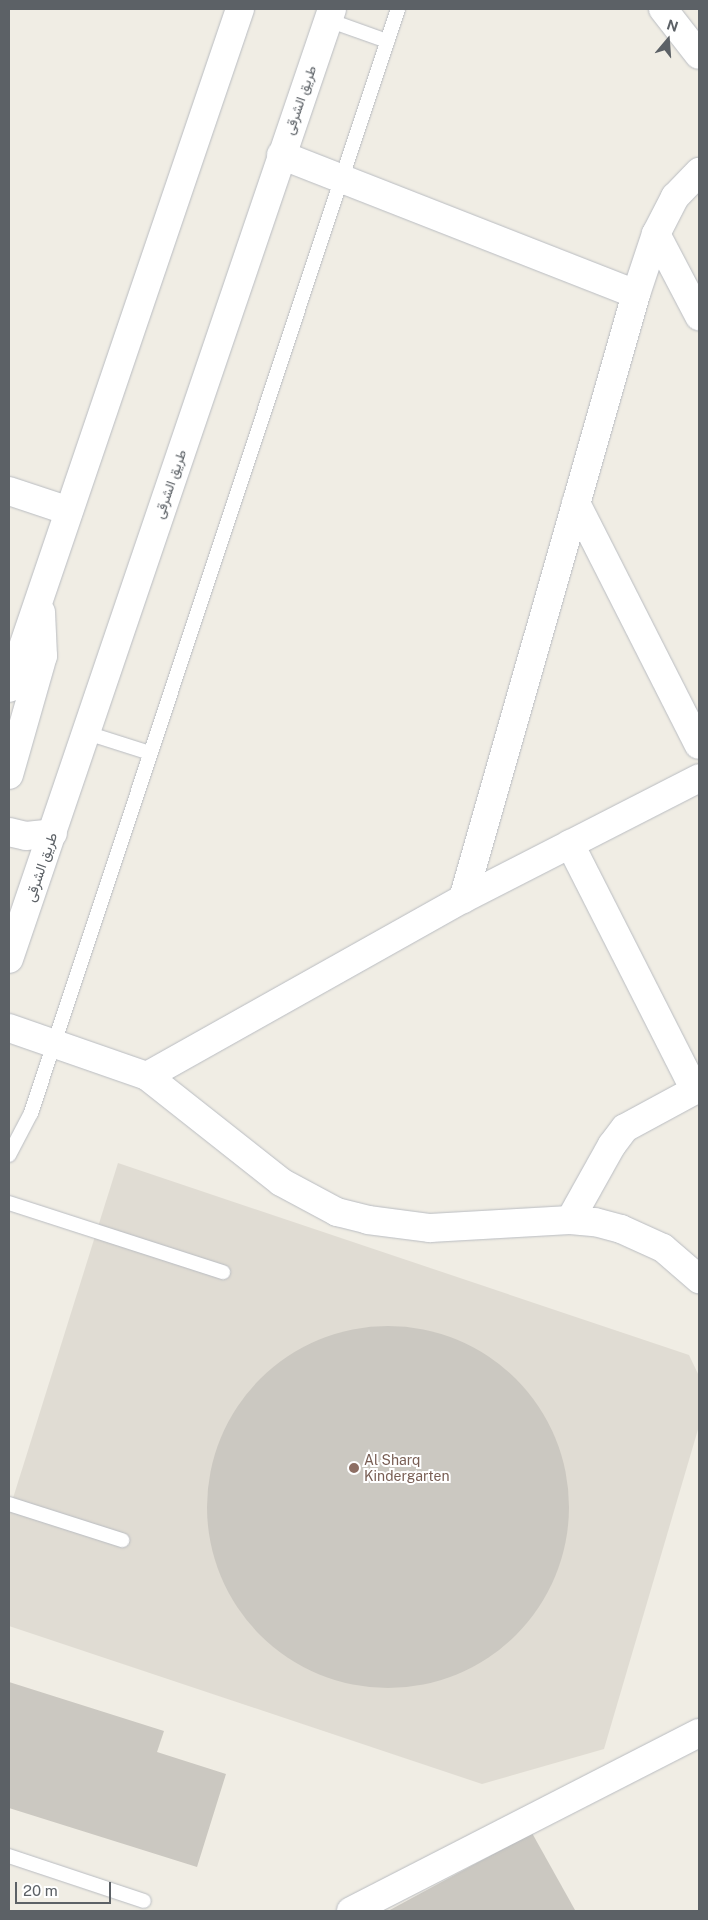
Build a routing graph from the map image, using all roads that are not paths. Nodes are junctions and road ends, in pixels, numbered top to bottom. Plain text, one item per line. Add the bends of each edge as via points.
1 (240, 9) edge
2 (398, 9) edge
3 (663, 9) edge
4 (330, 14) edge
5 (387, 40) junction
6 (699, 55) edge
7 (281, 155) junction
8 (699, 172) edge
9 (342, 179) junction
10 (656, 234) junction
11 (636, 294) junction
12 (699, 316) edge
13 (9, 491) edge
14 (576, 503) junction
15 (69, 511) junction
16 (40, 595) junction
17 (9, 688) edge
18 (87, 733) junction
19 (699, 745) edge
20 (150, 753) junction
21 (9, 775) edge
22 (699, 778) edge
23 (9, 832) edge
24 (53, 833) junction
25 (570, 844) junction
26 (463, 899) junction
27 (9, 958) edge
28 (9, 1028) edge
29 (54, 1043) junction
30 (147, 1076) junction
31 (697, 1089) edge
32 (9, 1155) edge
33 (9, 1203) edge
34 (570, 1220) junction
35 (223, 1272) dead end
36 (699, 1279) edge
37 (9, 1504) edge
38 (122, 1540) dead end
39 (699, 1733) edge
40 (9, 1856) edge
41 (144, 1901) dead end
42 (351, 1911) edge

1 - 15 street
2 - 5 lane
3 - 6 street
4 - 5 lane
4 - 7 street, طريق الشرقى
5 - 9 lane
7 - 9 street
7 - 18 street, طريق الشرقى
8 - 10 street via 675,197
9 - 11 street
9 - 20 lane
10 - 11 street
10 - 12 street
11 - 14 street
13 - 15 street
14 - 19 street
14 - 26 street
15 - 16 street
16 - 17 street
16 - 21 street via 43,656
18 - 20 lane
18 - 24 street, طريق الشرقى
20 - 29 lane
22 - 25 street
23 - 24 street via 26,836
24 - 27 street, طريق الشرقى
25 - 26 street
25 - 31 street
26 - 30 street
28 - 29 street
29 - 30 street
29 - 32 lane via 31,1113
30 - 34 street via 281,1182 337,1212 430,1228
31 - 34 street via 625,1128
33 - 35 lane
34 - 36 street via 621,1229 663,1248
37 - 38 lane
39 - 42 street
40 - 41 lane

